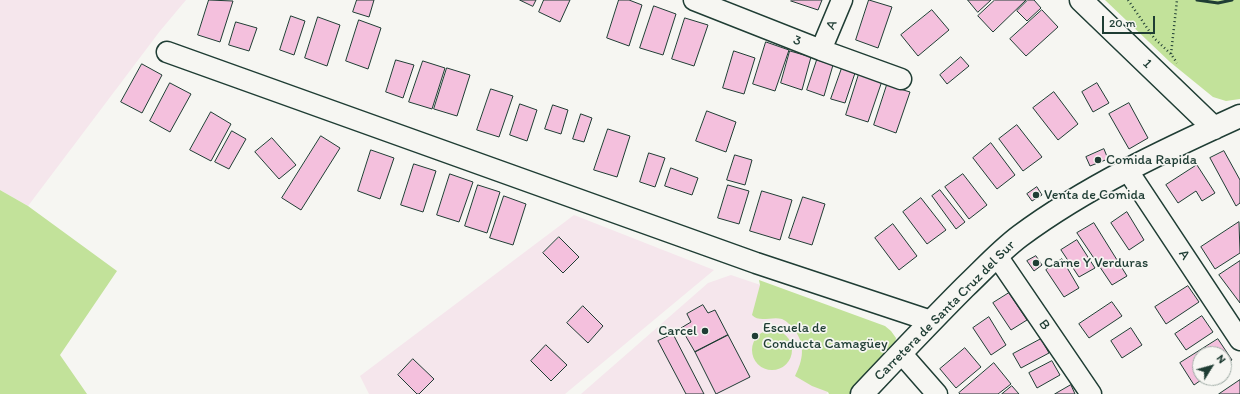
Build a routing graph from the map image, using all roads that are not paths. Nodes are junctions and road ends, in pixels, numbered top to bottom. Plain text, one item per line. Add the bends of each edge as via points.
1 (694, 0) edge
2 (842, 0) edge
3 (1081, 0) edge
4 (821, 50) junction
5 (167, 52) dead end
6 (901, 79) dead end
7 (1240, 116) edge
8 (1214, 128) junction
9 (1128, 171) junction
10 (997, 256) junction
11 (930, 321) junction
12 (1240, 340) edge
13 (901, 353) junction
14 (862, 394) edge
15 (937, 394) edge
16 (1091, 394) edge

1 - 4 street, 3
2 - 4 street, A
3 - 8 main road, 1
4 - 6 street, 3
5 - 11 street via 748,260
7 - 8 main road, Carretera de Santa Cruz del Sur
8 - 9 main road, Carretera de Santa Cruz del Sur
9 - 10 main road, Carretera de Santa Cruz del Sur via 1070,202
9 - 12 street, A
10 - 11 main road, Carretera de Santa Cruz del Sur
10 - 16 street, B
11 - 13 main road, Carretera de Santa Cruz del Sur
13 - 14 main road, Carretera de Santa Cruz del Sur
13 - 15 street

